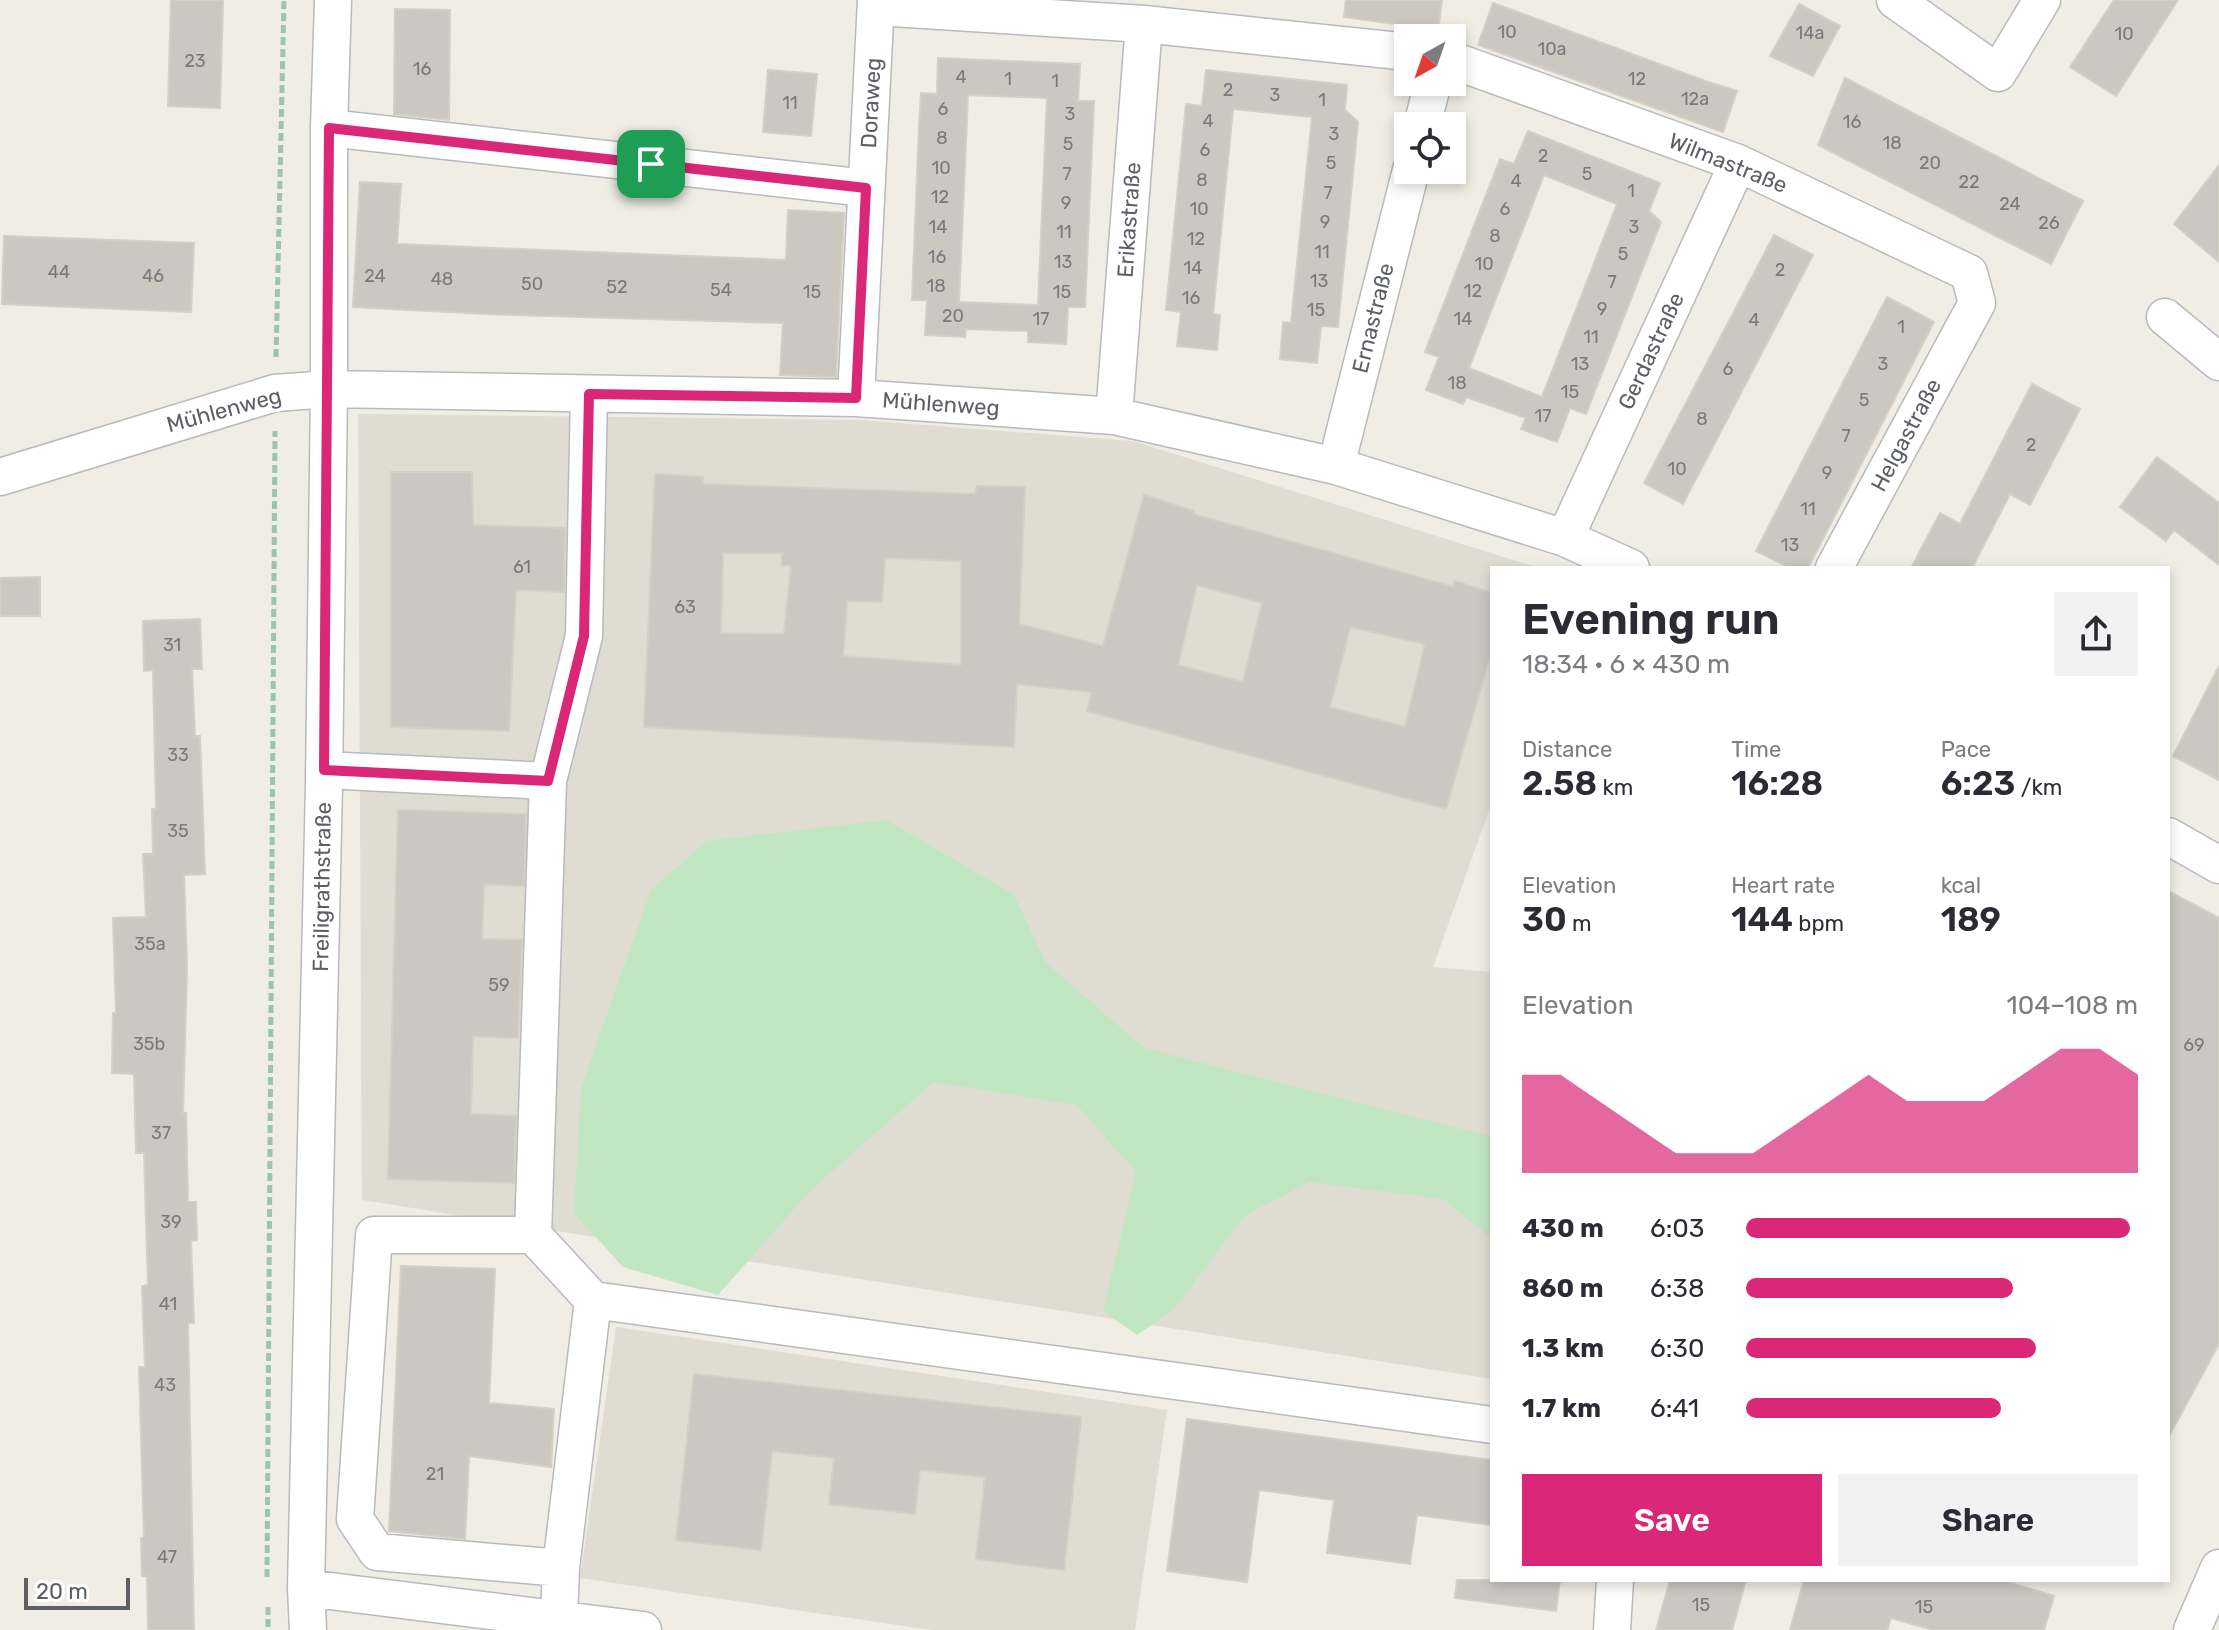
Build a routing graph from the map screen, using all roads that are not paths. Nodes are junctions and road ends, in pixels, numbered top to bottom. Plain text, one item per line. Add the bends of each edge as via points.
1 (333, 0) edge
2 (1895, 0) edge
3 (2042, 0) edge
4 (876, 4) edge
5 (1144, 24) junction
6 (1394, 51) edge
7 (1466, 65) edge
8 (329, 128) junction
9 (1738, 163) junction
10 (1407, 184) edge
11 (866, 188) junction
12 (1977, 303) joint
13 (2165, 317) dead end
14 (2219, 362) edge
15 (329, 389) junction
16 (589, 394) junction
17 (856, 398) junction
18 (1114, 416) junction
19 (1336, 466) junction
20 (0, 477) edge
21 (1565, 538) junction
22 (1627, 566) edge
23 (1835, 566) edge
24 (324, 770) junction
25 (548, 781) junction
26 (2170, 837) edge
27 (2219, 865) edge
28 (533, 1235) junction
29 (593, 1300) junction
30 (1490, 1425) edge
31 (561, 1568) junction
32 (2219, 1568) edge
33 (1615, 1582) edge
34 (306, 1588) junction
35 (559, 1619) junction
36 (308, 1630) edge
37 (643, 1630) edge
38 (1612, 1630) edge
39 (2192, 1630) edge

1 - 8 street, Freiligrathstraße
2 - 3 street via 1998,73
4 - 5 street
4 - 11 street, Doraweg
5 - 6 street
5 - 18 street, Erikastraße
7 - 9 street, Wilmastraße
8 - 11 street
8 - 15 street, Freiligrathstraße
9 - 12 street, Wilmastraße via 1969,273
9 - 21 street, Gerdastraße
10 - 19 street, Ernastraße
11 - 17 street, Doraweg
12 - 23 street, Helgastraße
13 - 14 street
15 - 16 street, Mühlenweg
15 - 20 street, Mühlenweg via 275,393
15 - 24 street, Freiligrathstraße
16 - 17 street, Mühlenweg
16 - 25 street via 584,636
17 - 18 street, Mühlenweg
18 - 19 street, Mühlenweg
19 - 21 street, Mühlenweg
21 - 22 street, Mühlenweg
24 - 25 street
24 - 34 street, Freiligrathstraße
25 - 28 street
26 - 27 street
28 - 29 street
28 - 31 street via 374,1235 355,1519 377,1552
29 - 30 street
29 - 31 street
31 - 35 street
32 - 39 street
33 - 38 street
34 - 35 street
34 - 36 street, Freiligrathstraße
35 - 37 street

